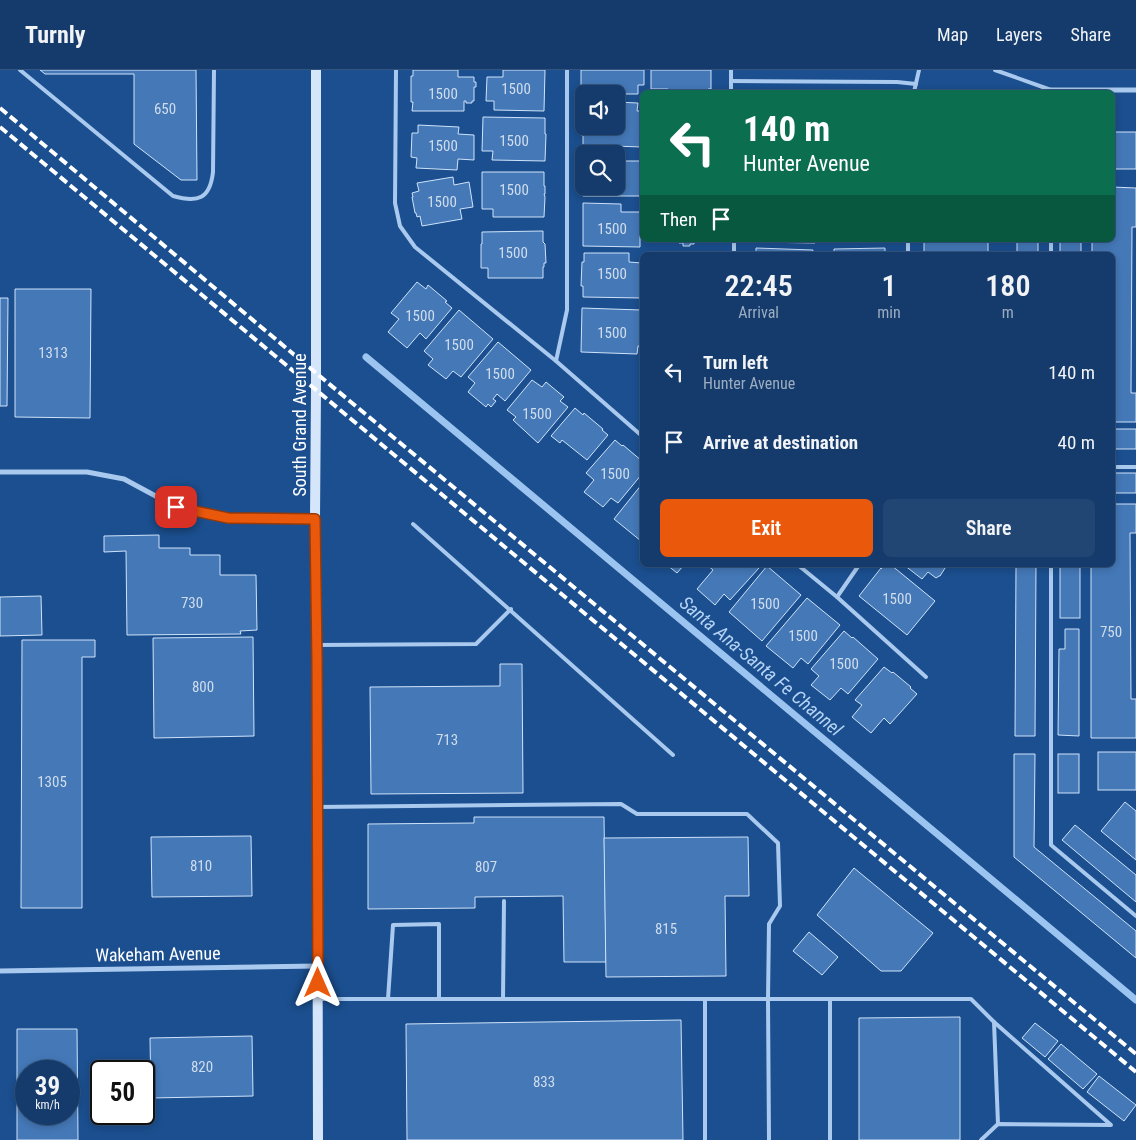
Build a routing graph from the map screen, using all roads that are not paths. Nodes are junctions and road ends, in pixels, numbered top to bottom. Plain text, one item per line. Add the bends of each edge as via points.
1 (20, 70) edge
2 (214, 70) edge
3 (316, 70) edge
4 (396, 70) edge
5 (567, 70) edge
6 (731, 70) edge
7 (919, 70) edge
8 (995, 70) edge
9 (731, 82) junction
10 (916, 84) junction
11 (731, 90) edge
12 (914, 90) edge
13 (1047, 90) edge
14 (1115, 90) edge
15 (1136, 90) edge
16 (556, 361) junction
17 (640, 434) edge
18 (1115, 467) edge
19 (1136, 467) edge
20 (0, 472) edge
21 (315, 519) junction
22 (414, 524) dead end
23 (800, 567) edge
24 (858, 567) edge
25 (1051, 567) edge
26 (837, 597) junction
27 (511, 609) junction
28 (317, 645) junction
29 (926, 678) dead end
30 (673, 754) dead end
31 (317, 807) junction
32 (504, 901) dead end
33 (1136, 916) edge
34 (317, 966) junction
35 (0, 970) edge
36 (318, 999) junction
37 (388, 999) junction
38 (439, 999) junction
39 (503, 999) junction
40 (705, 999) junction
41 (768, 999) junction
42 (830, 999) junction
43 (994, 1022) junction
44 (998, 1124) junction
45 (318, 1140) edge
46 (705, 1140) edge
47 (769, 1140) edge
48 (830, 1140) edge
49 (981, 1140) edge

1 - 2 lane via 173,196 186,200 201,198 212,183
3 - 21 main road, South Grand Avenue
4 - 16 lane via 395,203 400,226 415,247
5 - 16 lane via 567,310
6 - 9 lane
7 - 10 lane
8 - 13 lane
9 - 10 lane
9 - 11 lane
10 - 12 lane
14 - 15 street
16 - 17 lane
18 - 19 lane
20 - 21 street via 87,472 124,479 176,507 228,518
21 - 28 main road, South Grand Avenue
22 - 27 lane
23 - 26 lane
24 - 26 lane
25 - 33 lane via 1050,846
26 - 29 lane
27 - 28 lane via 476,644
27 - 30 lane
28 - 31 main road, South Grand Avenue
31 - 34 main road, South Grand Avenue
31 - 41 lane via 621,804 637,814 747,814 778,843 780,906 769,924
32 - 39 lane
34 - 35 street, Wakeham Avenue
34 - 36 main road, South Grand Avenue
36 - 37 lane
36 - 45 main road, South Grand Avenue
37 - 38 lane
37 - 38 lane via 393,925 439,924
38 - 39 lane
39 - 40 lane
40 - 41 lane
40 - 46 lane
41 - 42 lane
41 - 47 lane
42 - 43 lane via 972,998
42 - 48 lane
43 - 44 lane
43 - 44 lane via 1111,1125
44 - 49 lane

